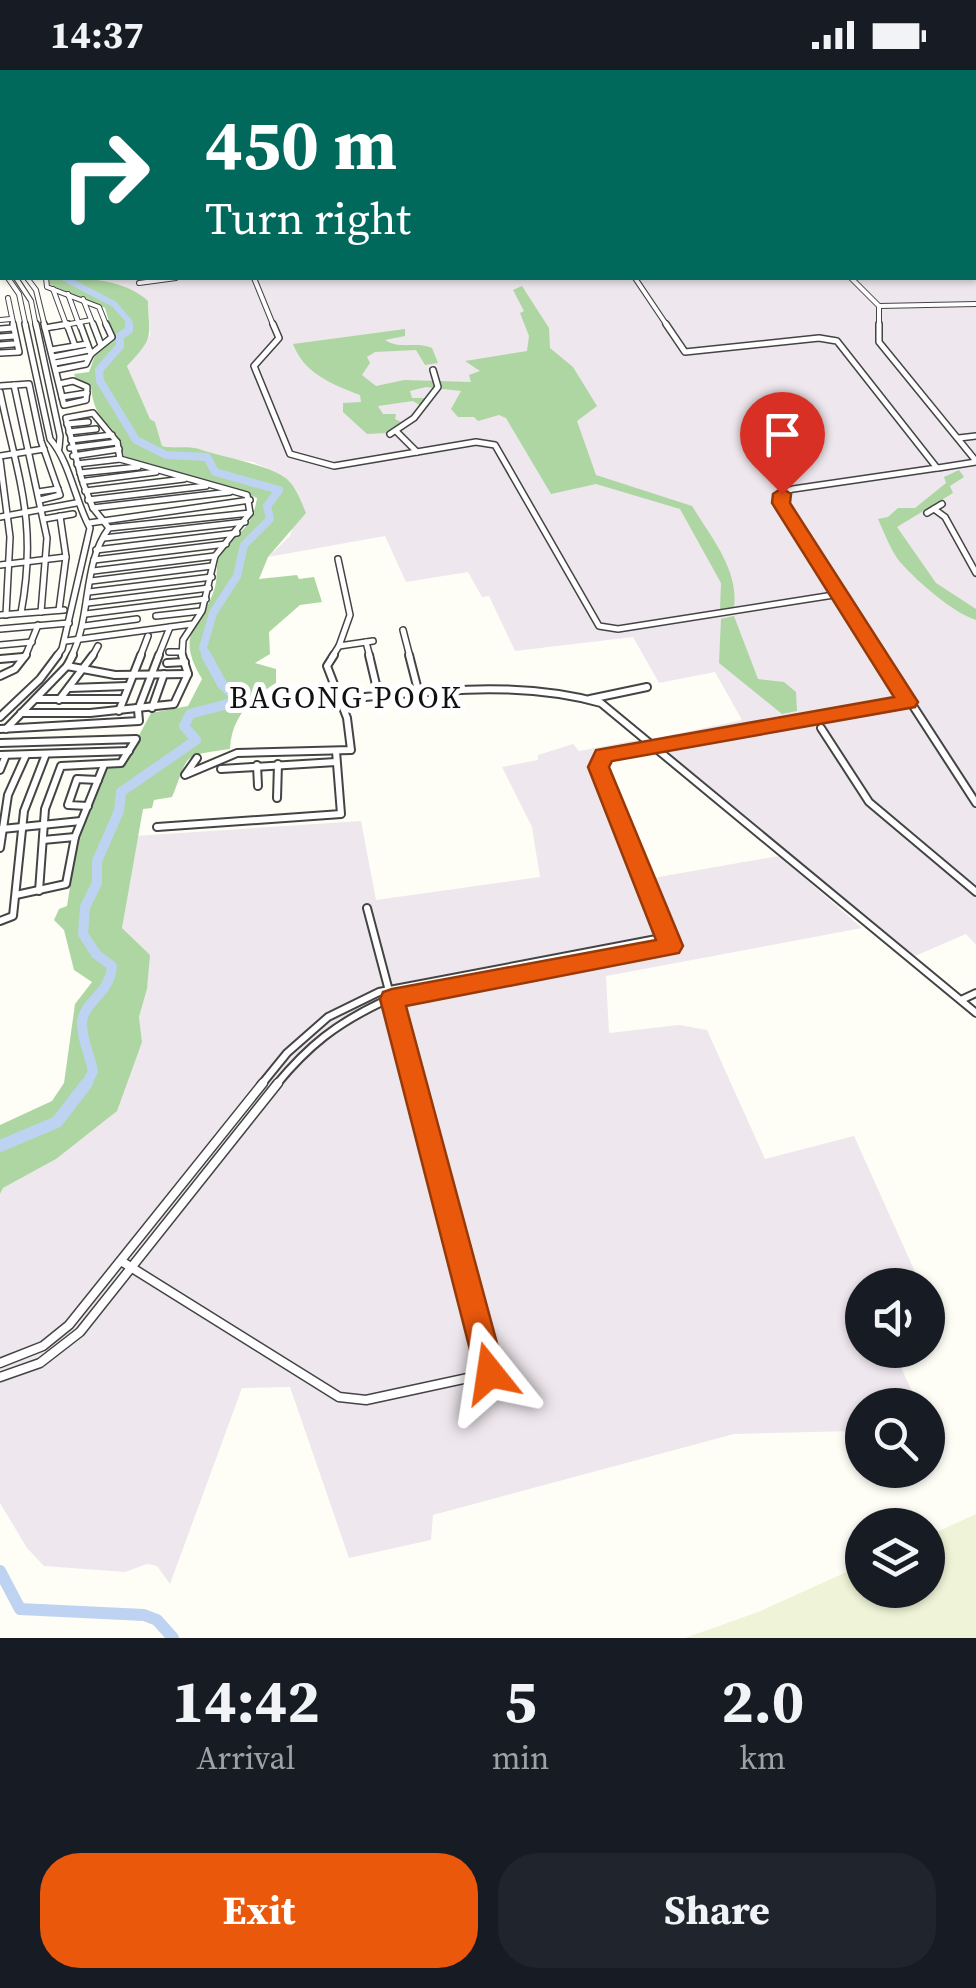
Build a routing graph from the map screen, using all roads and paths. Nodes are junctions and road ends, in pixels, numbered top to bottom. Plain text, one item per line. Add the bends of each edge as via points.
1 (94, 70) edge
2 (108, 70) edge
3 (9, 280) edge
4 (17, 280) edge
5 (28, 280) edge
6 (47, 280) edge
7 (161, 280) edge
8 (255, 280) edge
9 (636, 280) edge
10 (854, 280) edge
11 (139, 283) dead end
12 (50, 288) junction
13 (36, 290) junction
14 (68, 293) junction
15 (84, 299) junction
16 (5, 301) edge
17 (976, 304) edge
18 (879, 306) junction
19 (0, 310) edge
20 (9, 310) junction
21 (33, 316) junction
22 (22, 317) junction
23 (11, 319) junction
24 (0, 320) edge
25 (91, 320) junction
26 (79, 322) junction
27 (66, 324) junction
28 (13, 328) junction
29 (46, 328) junction
30 (0, 329) edge
31 (14, 336) dead end
32 (0, 337) edge
33 (0, 344) edge
34 (12, 344) dead end
35 (101, 344) junction
36 (75, 346) junction
37 (89, 351) junction
38 (0, 353) edge
39 (54, 360) junction
40 (69, 367) junction
41 (433, 370) dead end
42 (73, 381) junction
43 (14, 384) junction
44 (0, 389) edge
45 (60, 390) junction
46 (88, 422) dead end
47 (67, 424) junction
48 (96, 429) dead end
49 (112, 435) junction
50 (70, 436) junction
51 (976, 436) edge
52 (958, 438) junction
53 (118, 446) junction
54 (44, 448) junction
55 (70, 448) junction
56 (58, 450) junction
57 (30, 451) junction
58 (418, 452) junction
59 (14, 454) junction
60 (73, 456) junction
61 (0, 458) edge
62 (120, 459) junction
63 (976, 462) edge
64 (77, 464) junction
65 (139, 467) junction
66 (937, 468) junction
67 (162, 472) junction
68 (190, 478) junction
69 (83, 482) junction
70 (57, 485) junction
71 (212, 485) junction
72 (38, 488) junction
73 (234, 492) junction
74 (40, 500) junction
75 (88, 500) junction
76 (250, 500) junction
77 (76, 503) junction
78 (942, 504) dead end
79 (92, 508) junction
80 (934, 509) junction
81 (42, 510) junction
82 (26, 512) junction
83 (926, 512) dead end
84 (250, 513) junction
85 (73, 514) dead end
86 (8, 515) junction
87 (60, 516) junction
88 (0, 517) edge
89 (102, 518) junction
90 (44, 519) junction
91 (246, 522) junction
92 (89, 523) junction
93 (109, 528) junction
94 (238, 533) junction
95 (102, 538) junction
96 (227, 544) junction
97 (96, 550) junction
98 (214, 556) junction
99 (66, 557) junction
100 (48, 559) junction
101 (338, 559) dead end
102 (94, 560) junction
103 (30, 561) junction
104 (14, 563) junction
105 (0, 565) edge
106 (212, 566) junction
107 (92, 571) junction
108 (976, 572) edge
109 (212, 577) junction
110 (91, 582) junction
111 (209, 588) junction
112 (89, 592) junction
113 (840, 594) junction
114 (206, 599) junction
115 (88, 602) junction
116 (136, 608) junction
117 (202, 611) junction
118 (41, 612) junction
119 (22, 613) junction
120 (86, 614) junction
121 (3, 615) edge
122 (156, 616) dead end
123 (137, 619) junction
124 (69, 624) junction
125 (193, 624) junction
126 (38, 625) junction
127 (83, 626) junction
128 (170, 627) junction
129 (0, 629) edge
130 (403, 630) dead end
131 (139, 631) junction
132 (148, 636) dead end
133 (80, 640) junction
134 (65, 641) junction
135 (33, 642) junction
136 (370, 642) joint
137 (0, 645) edge
138 (98, 646) dead end
139 (338, 646) junction
140 (169, 652) dead end
141 (182, 652) junction
142 (25, 657) junction
143 (0, 659) edge
144 (185, 662) junction
145 (167, 663) dead end
146 (67, 666) junction
147 (85, 670) junction
148 (100, 672) junction
149 (132, 674) junction
150 (164, 674) junction
151 (188, 674) junction
152 (152, 675) junction
153 (0, 676) edge
154 (636, 679) dead end
155 (127, 686) junction
156 (90, 687) junction
157 (644, 687) joint
158 (70, 688) junction
159 (418, 690) junction
160 (378, 693) junction
161 (342, 698) junction
162 (36, 699) junction
163 (121, 699) junction
164 (590, 699) junction
165 (58, 701) junction
166 (908, 702) junction
167 (152, 708) junction
168 (138, 710) junction
169 (119, 711) junction
170 (21, 713) junction
171 (0, 717) edge
172 (821, 728) dead end
173 (3, 729) edge
174 (0, 743) edge
175 (655, 745) junction
176 (291, 749) junction
177 (336, 750) junction
178 (129, 751) junction
179 (268, 751) junction
180 (66, 753) junction
181 (26, 754) junction
182 (46, 754) junction
183 (3, 755) edge
184 (197, 758) dead end
185 (336, 762) junction
186 (292, 763) junction
187 (268, 764) junction
188 (278, 764) junction
189 (104, 765) junction
190 (61, 766) junction
191 (257, 766) junction
192 (221, 769) dead end
193 (0, 770) edge
194 (98, 780) junction
195 (258, 786) dead end
196 (277, 798) dead end
197 (976, 803) edge
198 (88, 806) junction
199 (80, 822) junction
200 (43, 824) junction
201 (157, 826) dead end
202 (22, 827) junction
203 (1, 830) edge
204 (75, 837) junction
205 (43, 840) junction
206 (0, 848) edge
207 (975, 890) edge
208 (39, 891) junction
209 (16, 895) junction
210 (367, 908) dead end
211 (0, 921) edge
212 (976, 992) edge
213 (390, 994) junction
214 (961, 1000) junction
215 (976, 1013) edge
216 (121, 1262) junction
217 (132, 1268) junction
218 (0, 1363) edge
219 (0, 1377) edge

1 - 2 street
3 - 22 street
4 - 21 street
5 - 13 street
6 - 12 street
7 - 11 street
8 - 58 street via 278,336 254,366 290,454 331,466
9 - 66 street via 686,352 822,338 839,342
10 - 18 street
12 - 13 street
12 - 14 street
12 - 27 street
13 - 29 street
14 - 15 street
14 - 26 street
15 - 25 street
15 - 35 street via 99,307 112,337
16 - 20 street
17 - 18 street
18 - 52 street via 879,342
19 - 20 street
20 - 23 street
21 - 22 street
21 - 56 street
22 - 23 street
22 - 56 street
23 - 24 street
23 - 28 street
25 - 26 street
25 - 35 street
26 - 27 street
26 - 37 street
27 - 29 street
27 - 36 street
28 - 30 street
28 - 38 street via 19,352
29 - 39 street
31 - 32 street
33 - 34 street
35 - 37 street
36 - 37 street
36 - 39 street
37 - 39 street
37 - 40 street via 86,364
39 - 40 street
39 - 45 street
40 - 42 street
41 - 58 street via 438,387 418,415 393,433
42 - 45 street
42 - 45 street via 86,390
43 - 44 street
43 - 54 street via 30,384
43 - 57 street
44 - 59 street
46 - 47 street
47 - 49 street via 67,416 92,414
47 - 50 street
48 - 50 street
49 - 50 street
49 - 53 street
50 - 55 street
51 - 52 street
52 - 63 street
53 - 55 street
53 - 60 street
53 - 62 street
54 - 57 street
54 - 70 street
55 - 60 street
56 - 77 street
57 - 59 street
57 - 72 street
58 - 113 street via 476,442 496,446 593,620 604,628
59 - 61 street
59 - 82 street
60 - 64 street
61 - 86 street
62 - 64 street
62 - 65 street
63 - 66 street
64 - 69 street
65 - 67 street
65 - 69 street
66 - 113 street via 782,494 781,503
67 - 68 street
67 - 69 street
68 - 69 street
68 - 71 street
69 - 75 street
70 - 72 street
70 - 74 street via 59,497
71 - 73 street
71 - 75 street
72 - 74 street
73 - 76 street
73 - 79 street
74 - 81 street
75 - 79 street
76 - 84 street
76 - 89 street
77 - 81 street
77 - 92 street
78 - 80 street
79 - 89 street
80 - 83 street
80 - 108 street
81 - 82 street
81 - 90 street
82 - 86 street
82 - 103 street
84 - 91 street
84 - 93 street
85 - 87 street
86 - 88 street
86 - 104 street
87 - 90 street
87 - 99 street
89 - 92 street
89 - 93 street
90 - 100 street
91 - 94 street
91 - 95 street
92 - 124 street
93 - 95 street
94 - 96 street
94 - 97 street
95 - 97 street
96 - 98 street
96 - 102 street
97 - 102 street
98 - 106 street
98 - 107 street
99 - 100 street
99 - 118 street via 62,610
100 - 103 street
100 - 118 street
101 - 139 street via 350,615
102 - 107 street
103 - 104 street
103 - 119 street
104 - 105 street
104 - 121 street
106 - 109 street
106 - 110 street
107 - 110 street
109 - 111 street
109 - 112 street
110 - 112 street
111 - 114 street
111 - 115 street
112 - 115 street
113 - 166 street
114 - 116 street
114 - 117 street
115 - 120 street
116 - 120 street
116 - 123 street
117 - 122 street
117 - 125 street
118 - 119 street
119 - 121 street
120 - 127 street
123 - 127 street
123 - 131 street
124 - 126 street
124 - 134 street
125 - 128 street
125 - 141 street
126 - 129 street
126 - 135 street
127 - 133 street
128 - 131 street
128 - 152 street
130 - 159 street
131 - 133 street
132 - 149 street
133 - 134 street
133 - 146 street
134 - 171 street via 40,679
135 - 137 street
135 - 142 street
136 - 139 street
136 - 160 street
138 - 147 street
139 - 161 street via 327,666 333,691
140 - 141 street
141 - 144 street
142 - 143 street
142 - 153 street
144 - 145 street
144 - 151 street
146 - 147 street
146 - 162 street
147 - 148 street
147 - 158 street
148 - 149 street
148 - 156 street
149 - 152 street
149 - 155 street
150 - 151 street
150 - 152 street
150 - 167 street
151 - 167 street via 174,704
152 - 168 street
154 - 157 street
155 - 156 street
155 - 163 street
156 - 158 street
157 - 164 street
158 - 165 street
159 - 160 street
159 - 164 street via 491,688
160 - 161 street
161 - 177 street via 353,746
162 - 165 street
162 - 170 street
163 - 165 street
163 - 169 street
164 - 175 street
166 - 175 street
166 - 197 street
167 - 168 street
168 - 169 street
168 - 173 street via 133,724
169 - 170 street
170 - 173 street
172 - 207 street via 869,802
174 - 178 street via 135,738
175 - 213 street via 608,753 598,766 669,942
175 - 214 street
176 - 177 street
176 - 179 street
176 - 186 street
177 - 185 street
178 - 180 street
178 - 189 street via 121,763
179 - 184 street via 237,753 185,776
179 - 187 street
180 - 182 street
180 - 190 street
181 - 182 street
181 - 183 street
181 - 203 street
182 - 202 street
183 - 193 street
185 - 186 street
185 - 201 street via 342,817
186 - 188 street
187 - 188 street
187 - 191 street
188 - 196 street
189 - 190 street
189 - 194 street
190 - 200 street
191 - 192 street
191 - 195 street
194 - 198 street
194 - 198 street via 77,780 68,805
198 - 199 street
199 - 200 street
199 - 204 street
200 - 202 street
200 - 205 street
202 - 203 street
202 - 209 street
203 - 206 street
204 - 205 street
204 - 208 street via 66,884
205 - 208 street
208 - 209 street
209 - 211 street via 13,917
210 - 213 street
212 - 214 street
213 - 216 street via 338,1011 292,1047
213 - 217 street via 310,1046
213 - 217 street via 490,1373 366,1400 339,1397
214 - 215 street
216 - 217 street
216 - 218 street via 61,1333
217 - 219 street via 68,1344

